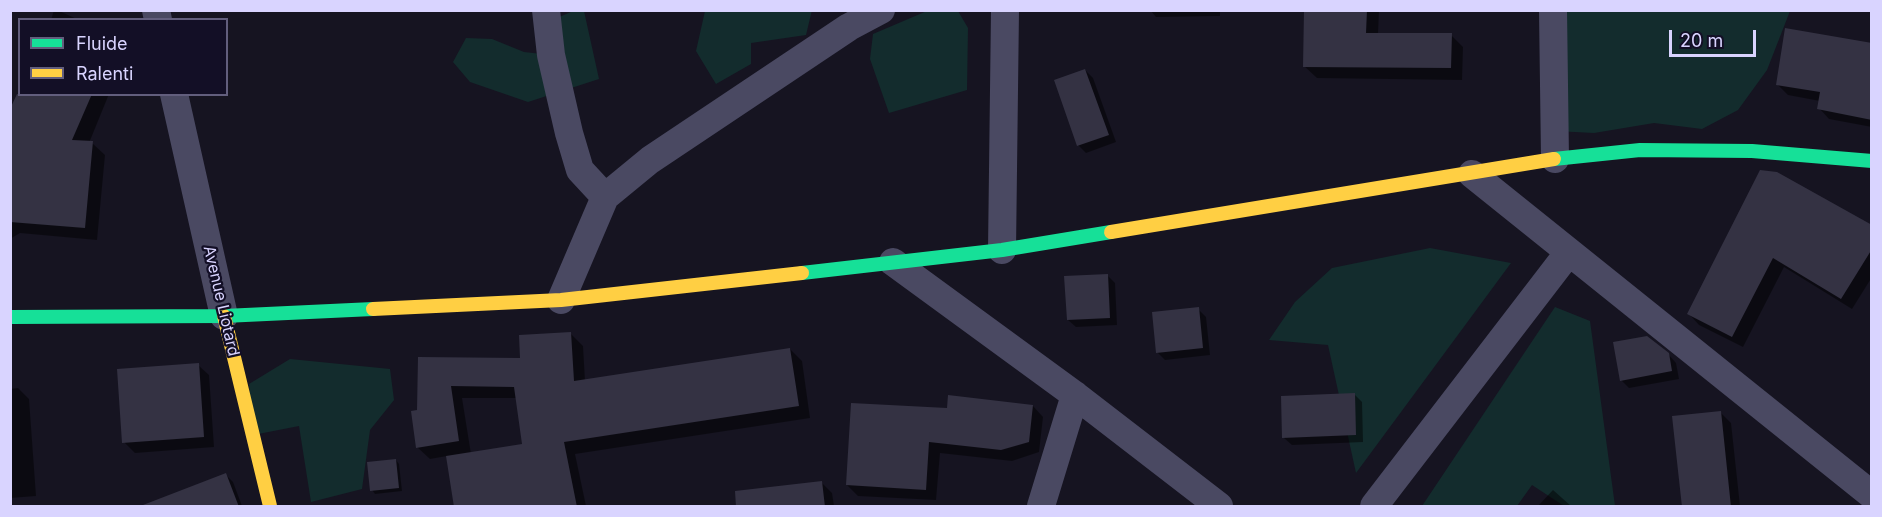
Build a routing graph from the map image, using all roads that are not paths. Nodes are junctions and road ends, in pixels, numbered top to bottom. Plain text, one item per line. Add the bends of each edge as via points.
1 (546, 10) edge
2 (881, 10) edge
3 (1005, 10) edge
4 (1553, 10) edge
5 (174, 96) edge
6 (1555, 159) junction
7 (1872, 161) edge
8 (1472, 174) junction
9 (605, 197) junction
10 (1002, 250) junction
11 (1569, 252) junction
12 (893, 262) junction
13 (561, 300) junction
14 (224, 316) junction
15 (10, 317) edge
16 (1075, 395) junction
17 (1872, 495) edge
18 (270, 507) edge
19 (1041, 507) edge
20 (1219, 507) edge
21 (1374, 507) edge

1 - 9 street via 551,55 568,133 580,170
2 - 9 street via 849,27 650,160
3 - 10 street
4 - 6 street
5 - 14 street, Avenue Liotard
6 - 7 street via 1662,150 1752,151
6 - 8 street
8 - 10 street
8 - 11 street
9 - 13 street
10 - 12 street
11 - 17 street
11 - 21 street
12 - 13 street
12 - 16 street
13 - 14 street
14 - 15 street
14 - 18 street, Avenue Liotard
16 - 19 street
16 - 20 street

